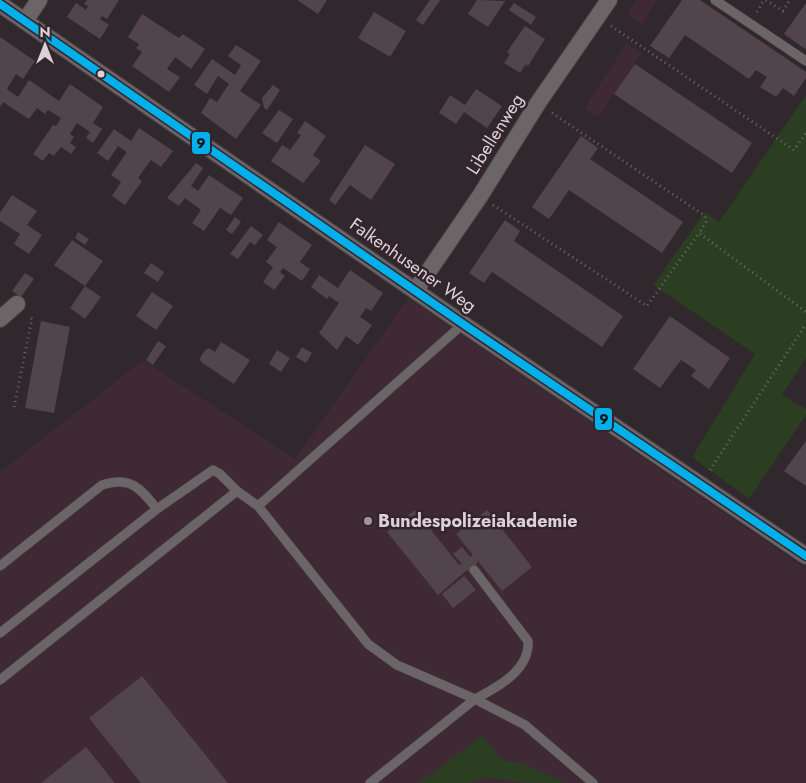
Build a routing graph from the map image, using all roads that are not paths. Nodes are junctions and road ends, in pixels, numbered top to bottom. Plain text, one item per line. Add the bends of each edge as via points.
1 (39, 0) edge
2 (609, 0) edge
3 (715, 0) edge
4 (0, 4) edge
5 (25, 21) junction
6 (806, 61) edge
7 (415, 290) junction
8 (17, 304) road end
9 (0, 319) edge
10 (463, 324) junction
11 (237, 492) junction
12 (258, 506) junction
13 (158, 509) junction
14 (806, 556) edge
15 (0, 566) edge
16 (474, 570) dead end
17 (0, 633) edge
18 (0, 680) edge
19 (476, 699) junction
20 (370, 783) edge
21 (593, 783) edge

1 - 5 street
2 - 7 street, Libellenweg
3 - 6 lane
4 - 5 street, Falkenhusener Weg
5 - 7 street, Falkenhusener Weg
7 - 10 street, Falkenhusener Weg
8 - 9 street
10 - 12 lane
10 - 14 street, Falkenhusener Weg
11 - 12 lane
11 - 13 lane via 213,470
11 - 18 lane
12 - 19 lane via 368,644 397,665
13 - 15 lane via 134,484 117,480 102,485
13 - 17 lane
16 - 19 lane via 524,636 529,651 525,663 494,690
19 - 20 lane
19 - 21 lane via 525,725

